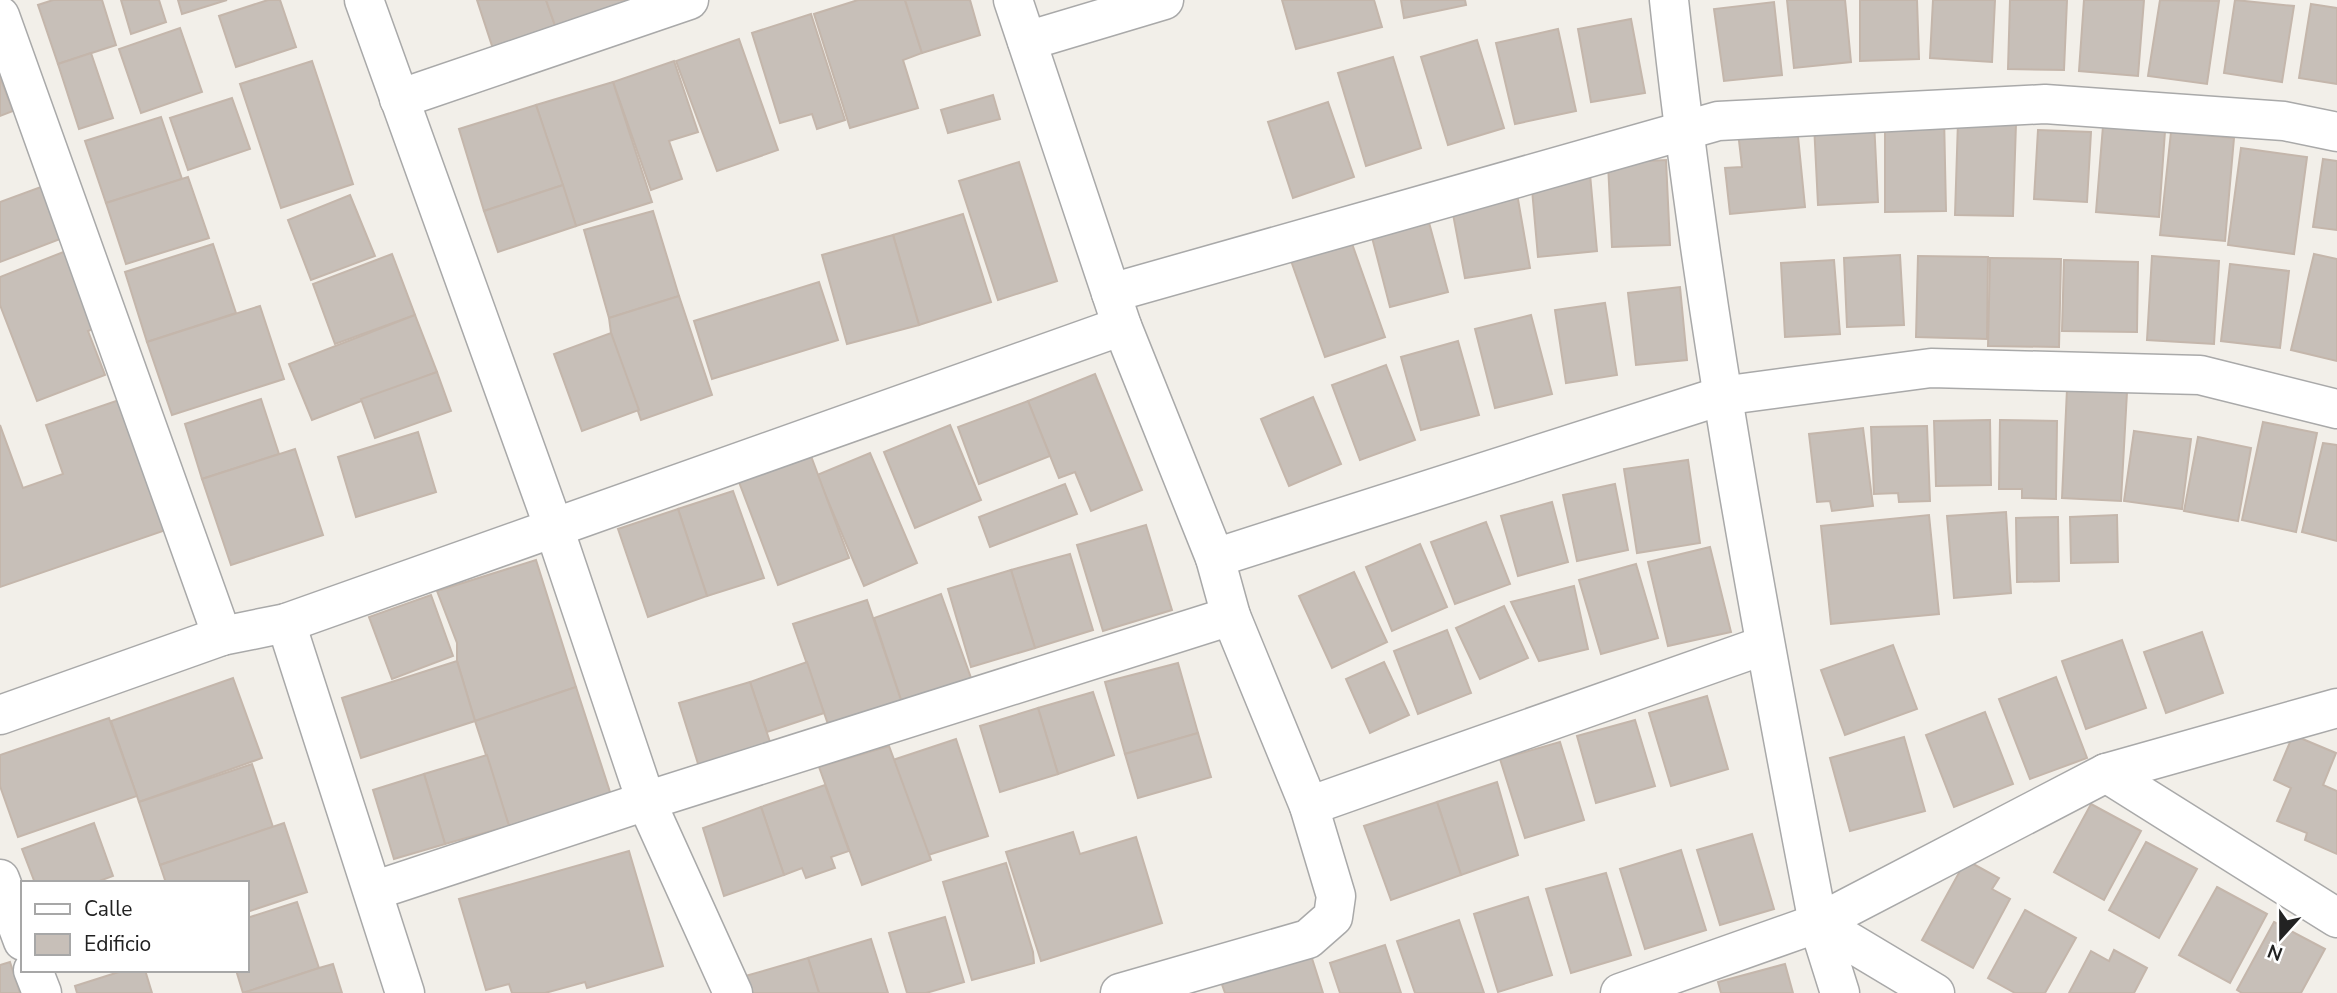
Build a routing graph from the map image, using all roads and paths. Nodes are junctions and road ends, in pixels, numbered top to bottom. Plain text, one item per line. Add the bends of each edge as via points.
1 (364, 0) edge
2 (689, 0) edge
3 (1013, 0) edge
4 (1164, 0) edge
5 (1669, 0) edge
6 (0, 16) edge
7 (1027, 41) junction
8 (399, 99) junction
9 (1682, 129) junction
10 (2337, 132) edge
11 (1117, 310) junction
12 (1721, 396) junction
13 (2337, 409) edge
14 (554, 528) junction
15 (1215, 558) junction
16 (1231, 616) junction
17 (286, 623) junction
18 (222, 636) junction
19 (1765, 645) junction
20 (2337, 708) edge
21 (0, 715) edge
22 (2106, 773) junction
23 (646, 801) junction
24 (1308, 806) junction
25 (0, 879) edge
26 (373, 891) junction
27 (2337, 918) edge
28 (1818, 923) junction
29 (21, 936) edge
30 (34, 972) edge
31 (41, 993) edge
32 (405, 993) edge
33 (733, 993) edge
34 (1120, 993) edge
35 (1619, 993) edge
36 (1839, 993) edge
37 (1935, 993) edge

1 - 8 street
2 - 8 street
3 - 7 street
4 - 7 street
5 - 9 street
6 - 18 street
7 - 11 street
8 - 14 street
9 - 10 street via 1718,121 2045,104 2284,121
9 - 11 street
9 - 12 street
11 - 14 street
11 - 15 street
12 - 13 street via 1931,368 2200,375
12 - 15 street
12 - 19 street
14 - 17 street
14 - 23 street
15 - 16 street
16 - 23 street
16 - 24 street
17 - 18 street
17 - 26 street
18 - 21 street
19 - 24 street
19 - 28 street
20 - 22 street
22 - 27 street
22 - 28 street
23 - 26 street
23 - 33 street
24 - 34 street via 1336,895 1333,917 1308,939
25 - 29 street
26 - 32 street
28 - 35 street
28 - 36 street
28 - 37 street
30 - 31 street

